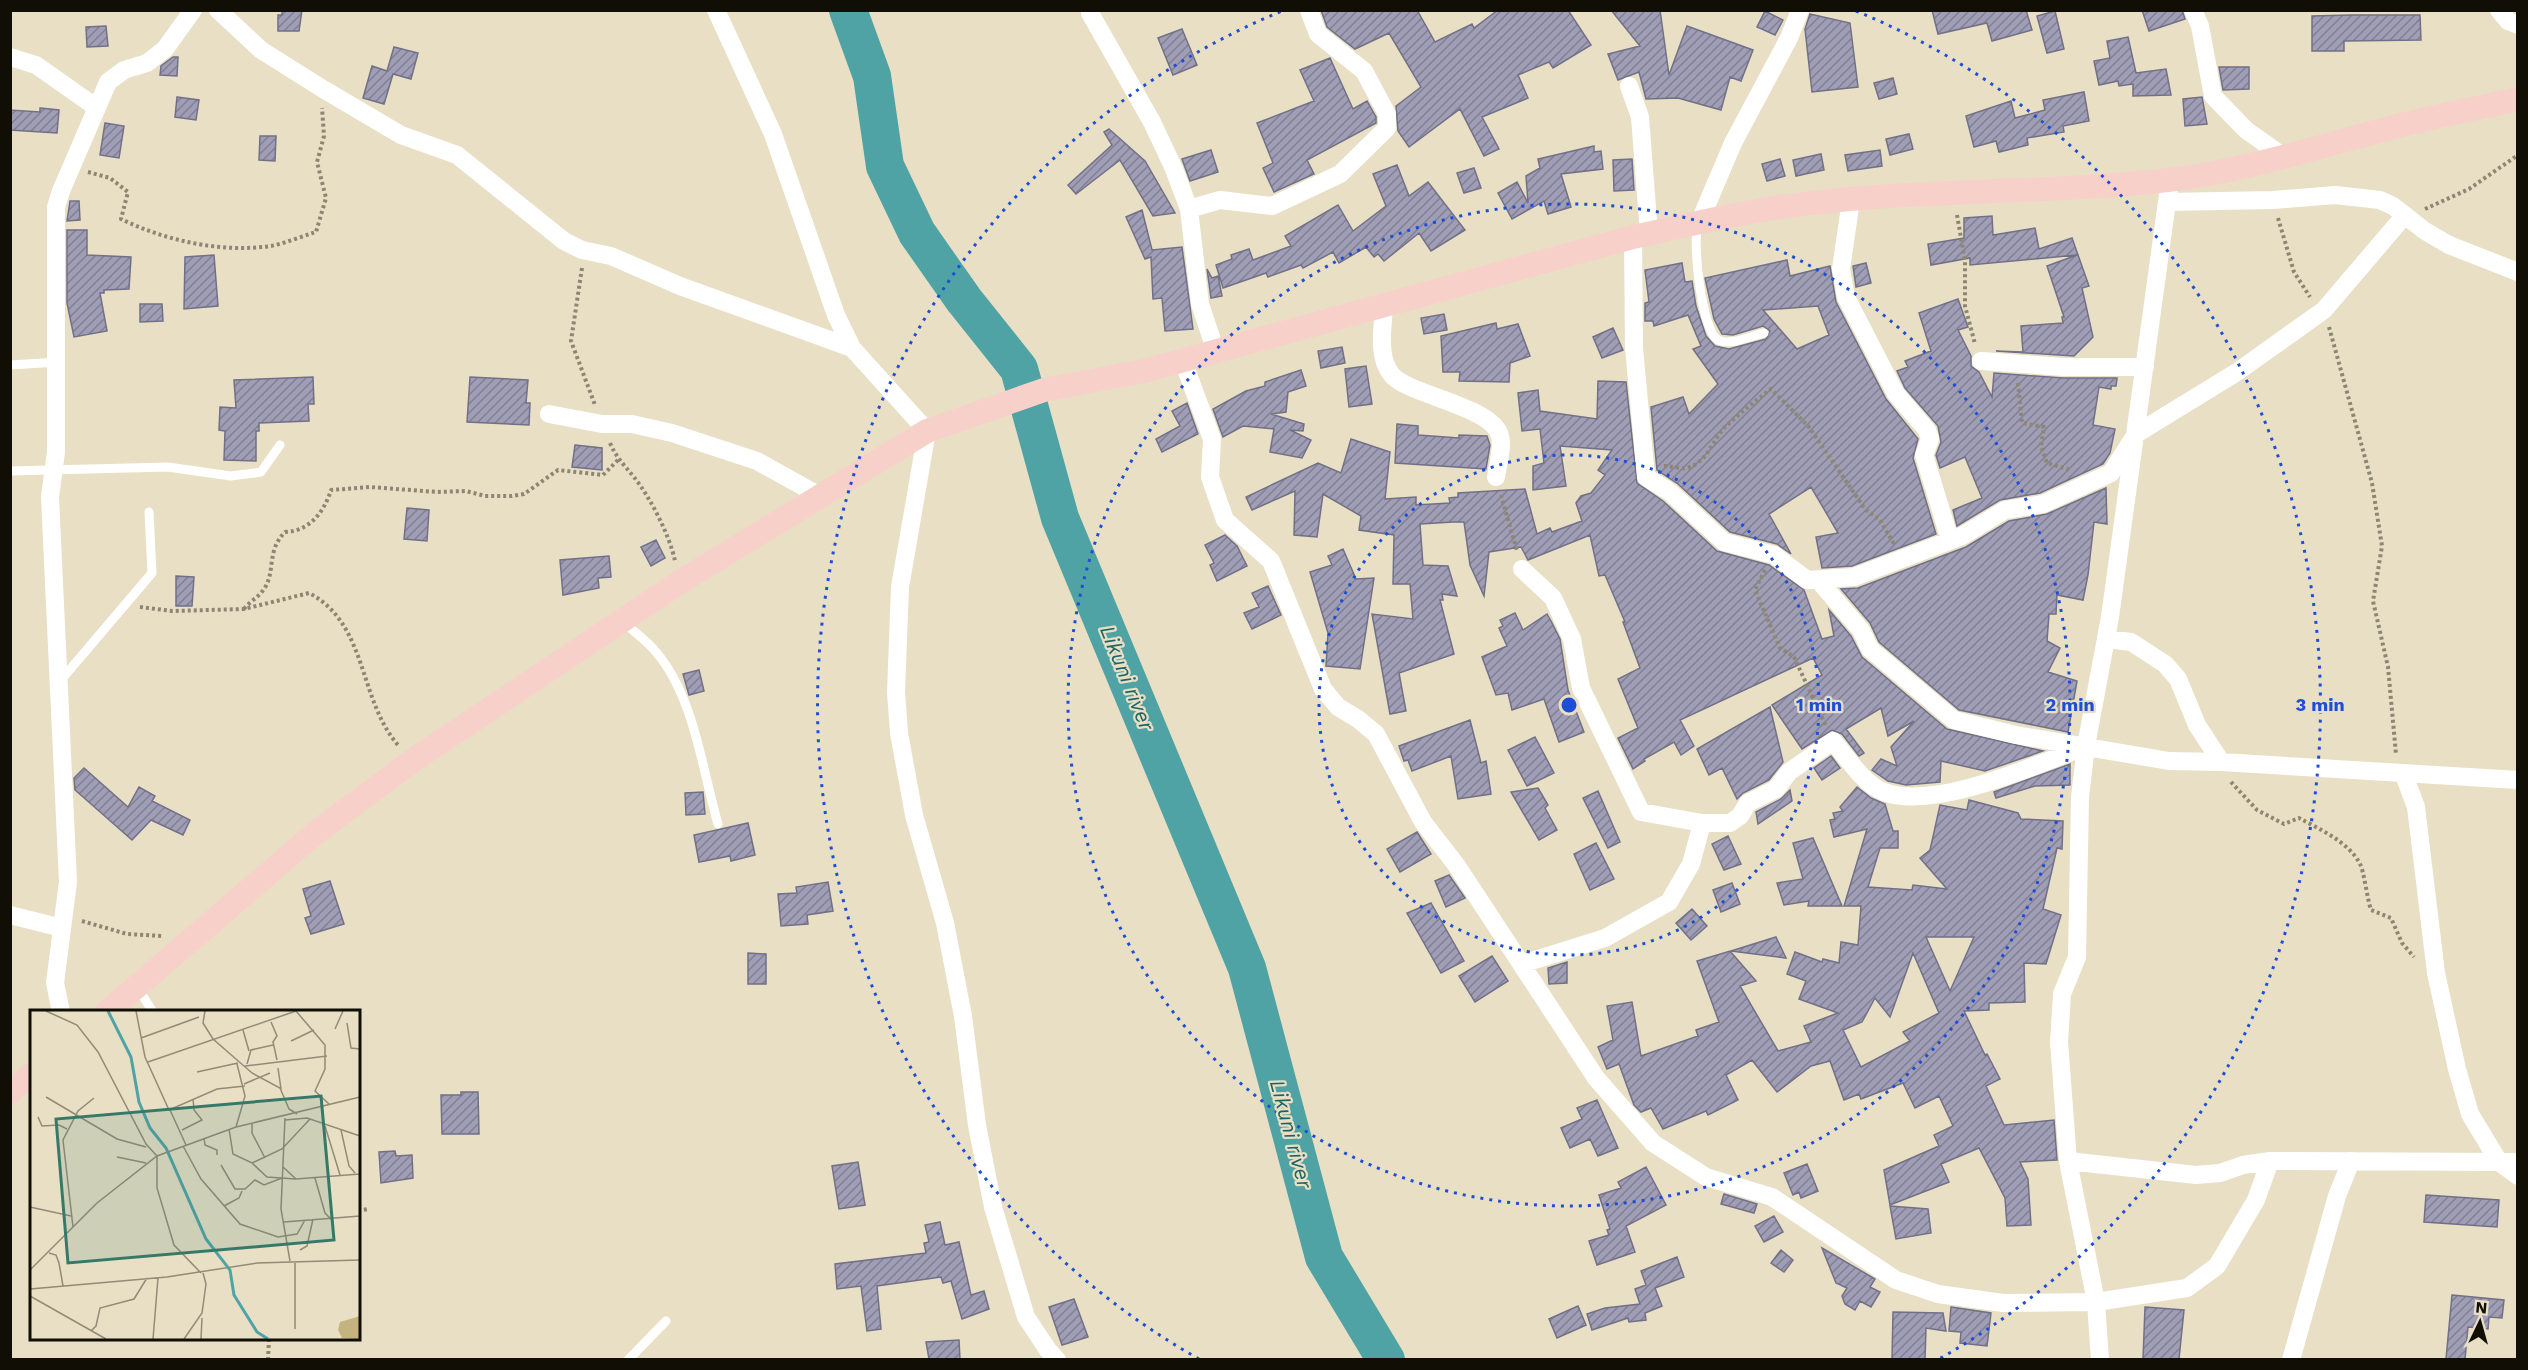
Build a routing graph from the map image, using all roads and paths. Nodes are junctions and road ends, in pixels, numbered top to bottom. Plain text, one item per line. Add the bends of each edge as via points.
1 (193, 10) edge
2 (218, 10) edge
3 (716, 10) edge
4 (1309, 10) edge
5 (1800, 10) edge
6 (2193, 10) edge
7 (2499, 10) edge
8 (1093, 11) edge
9 (2517, 25) edge
10 (10, 57) edge
11 (1629, 86) dead end
12 (323, 89) junction
13 (2517, 99) edge
14 (97, 108) junction
15 (2517, 155) edge
16 (2284, 157) junction
17 (69, 167) junction
18 (2169, 191) junction
19 (1954, 194) junction
20 (1851, 200) junction
21 (2273, 200) junction
22 (1188, 209) junction
23 (2405, 215) junction
24 (1699, 223) junction
25 (1641, 236) junction
26 (2517, 272) edge
27 (1384, 306) junction
28 (2324, 310) junction
29 (1764, 333) dead end
30 (852, 348) junction
31 (1216, 352) junction
32 (1183, 361) junction
33 (1981, 361) joint
34 (58, 362) junction
35 (2018, 364) junction
36 (10, 365) edge
37 (2145, 367) junction
38 (549, 414) dead end
39 (927, 431) junction
40 (2136, 434) junction
41 (280, 445) dead end
42 (618, 460) dead end
43 (1644, 466) junction
44 (10, 471) edge
45 (52, 471) junction
46 (2111, 473) junction
47 (1496, 477) joint
48 (820, 496) junction
49 (149, 512) dead end
50 (1950, 540) junction
51 (1774, 555) junction
52 (1902, 558) junction
53 (1522, 569) joint
54 (1819, 581) junction
55 (124, 605) junction
56 (244, 609) junction
57 (622, 621) junction
58 (2106, 639) junction
59 (61, 680) junction
60 (1833, 741) junction
61 (2086, 746) junction
62 (415, 759) junction
63 (2222, 762) junction
64 (2404, 775) junction
65 (2517, 780) edge
66 (1702, 823) junction
67 (718, 824) dead end
68 (10, 915) edge
69 (62, 924) junction
70 (165, 936) dead end
71 (1522, 964) junction
72 (2435, 966) junction
73 (136, 987) junction
74 (61, 1010) edge
75 (108, 1010) edge
76 (152, 1010) edge
77 (30, 1076) edge
78 (10, 1092) edge
79 (2068, 1161) junction
80 (2270, 1161) junction
81 (2351, 1161) junction
82 (2508, 1162) edge
83 (2517, 1176) edge
84 (368, 1209) dead end
85 (360, 1211) edge
86 (2096, 1302) junction
87 (666, 1321) dead end
88 (268, 1340) edge
89 (268, 1359) edge
90 (628, 1359) edge
91 (1057, 1359) edge
92 (2100, 1359) edge
93 (2291, 1359) edge

1 - 14 street via 165,49 147,63 124,70 108,82
2 - 12 street via 261,50
3 - 30 street via 772,134 836,315
4 - 22 street via 1318,34 1364,71 1387,114 1387,128 1340,174 1272,206 1220,200
5 - 24 street via 1733,143
6 - 16 street via 2200,26 2213,96 2246,130
7 - 9 street
8 - 22 street via 1152,122
10 - 14 street via 36,65
11 - 25 street via 1640,117
12 - 17 path via 324,136 317,162 326,198 316,232 273,245 207,246 121,219 128,192 110,178
12 - 30 street via 401,135 457,155 564,241 582,250 611,256
13 - 16 street via 2403,124
14 - 17 street
15 - 23 path via 2469,189
16 - 18 street
17 - 34 street via 57,207
18 - 19 street via 2064,189
18 - 21 street
18 - 37 street
19 - 20 street
19 - 33 path via 1965,261 1965,306
20 - 24 street via 1775,208
20 - 50 street via 1841,269 1846,297 1896,394 1927,430 1930,439 1924,455
21 - 23 street via 2335,195 2364,198 2393,206
21 - 28 path via 2294,272 2306,293
22 - 31 street via 1200,304
23 - 26 street via 2449,244
23 - 28 street
24 - 25 street
24 - 29 lane via 1694,238 1695,259 1714,337 1728,342
25 - 27 street
25 - 43 street via 1634,348
27 - 31 street
27 - 47 street via 1383,358 1391,374 1402,383 1462,406 1498,429 1501,438
28 - 40 street via 2237,372
28 - 64 path via 2373,483 2382,546 2373,601 2388,667 2397,759
30 - 39 street
31 - 32 street
32 - 39 street via 1044,390
32 - 71 street via 1212,440 1209,477 1225,520 1271,561 1323,689 1338,707 1376,734 1423,822
33 - 35 street
34 - 36 lane
34 - 45 street
35 - 37 street
35 - 46 path via 2022,423 2044,427 2041,446 2047,463 2081,473
37 - 40 street
38 - 48 street via 672,433 757,460
39 - 48 street
39 - 91 street via 900,587 896,692 899,733 914,814 945,923 993,1207 1026,1317
40 - 46 street
40 - 58 street
41 - 45 lane via 261,472 231,476 168,467
42 - 56 path via 603,475 558,470 524,494 512,496 370,487 331,490 325,508 311,522 297,531 285,532 278,539 264,590
43 - 51 street via 1646,477 1670,492 1724,542
43 - 52 path via 1689,467 1712,450 1717,435 1727,425 1771,389 1809,427 1865,509 1880,520
44 - 45 lane
45 - 59 street via 50,497
46 - 50 street via 2043,504 2005,510
47 - 53 path
48 - 57 street
49 - 55 lane via 152,573
50 - 52 street
51 - 54 street via 1798,576
51 - 60 path via 1755,590 1780,648 1794,657
52 - 54 street via 1854,577
53 - 66 street via 1553,598 1572,639 1581,688 1641,812
54 - 61 street via 1862,630 1870,649 1954,720
55 - 56 path via 172,611
55 - 59 lane
56 - 62 path via 309,593 325,602 350,633 359,666 396,743
57 - 62 street
57 - 67 lane via 657,652 681,693
58 - 61 street
58 - 63 street via 2131,642 2165,664 2178,679 2197,725
59 - 69 street via 68,882
60 - 61 street via 1866,779 1883,792 1919,798 1958,790
60 - 66 street via 1789,772 1776,789 1748,803 1730,823
61 - 63 street via 2169,761
61 - 79 street via 2080,797 2077,957 2062,994 2058,1042
62 - 73 street via 319,830
63 - 64 street
63 - 72 path via 2232,784 2257,810 2284,824 2299,818 2346,848 2360,864 2372,910 2391,918 2410,954
64 - 65 street
64 - 72 street via 2416,807
66 - 71 street via 1691,864 1669,902 1605,938
68 - 69 street
69 - 70 path via 91,922 127,934
69 - 74 street via 56,983
71 - 86 street via 1603,1086 1653,1143 1706,1177 1772,1197 1896,1280 1938,1294 2003,1303
72 - 82 street via 2470,1114
73 - 75 street
73 - 76 lane
77 - 78 street
79 - 80 street via 2196,1175
79 - 86 street
80 - 81 street
80 - 86 street via 2256,1200 2217,1266 2187,1288
81 - 82 street
81 - 93 street via 2337,1196
82 - 83 street
84 - 85 path
86 - 92 street
87 - 90 lane
88 - 89 path

